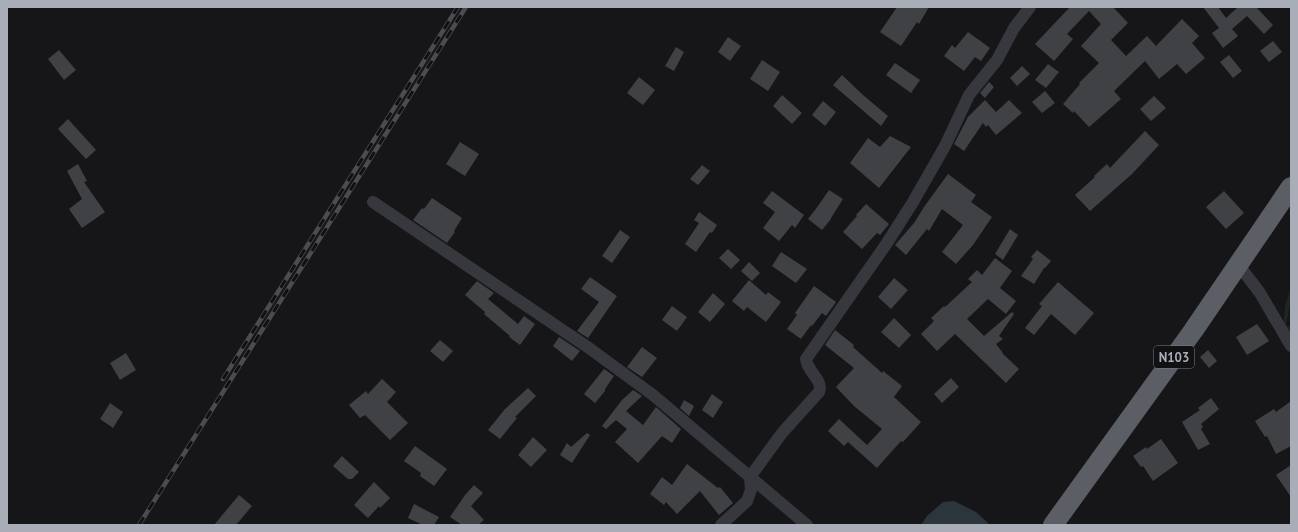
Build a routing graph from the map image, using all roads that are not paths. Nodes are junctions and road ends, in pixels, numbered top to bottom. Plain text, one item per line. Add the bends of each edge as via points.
1 (1030, 7) edge
2 (1291, 187) edge
3 (373, 202) dead end
4 (1238, 264) junction
5 (1291, 346) edge
6 (750, 477) junction
7 (721, 525) edge
8 (807, 525) edge
9 (1053, 525) edge

1 - 6 street via 1014,28 997,60 969,94 945,146 909,208 806,359 810,371 820,384 819,392 782,433
2 - 4 highway, N103
3 - 6 street via 654,394
4 - 5 street via 1260,293
4 - 9 highway, N103
6 - 7 street via 747,502
6 - 8 street

